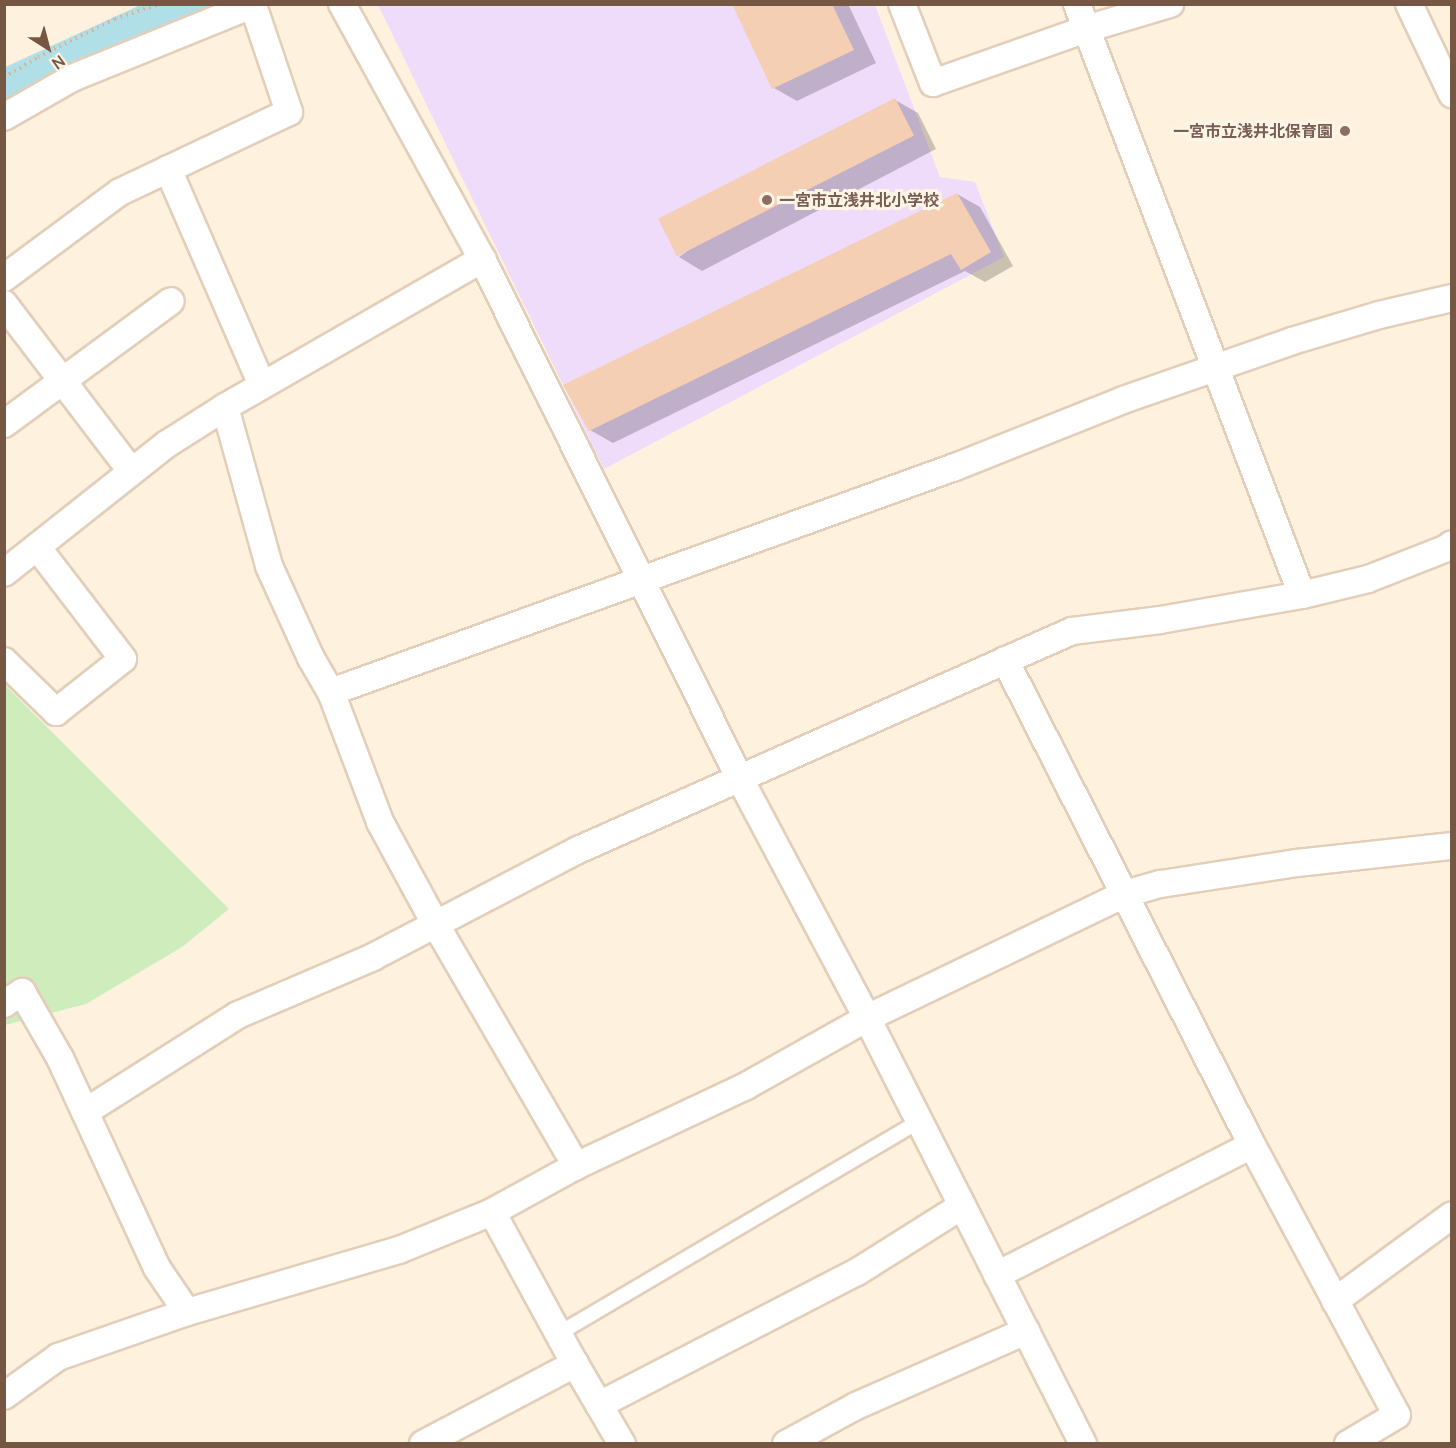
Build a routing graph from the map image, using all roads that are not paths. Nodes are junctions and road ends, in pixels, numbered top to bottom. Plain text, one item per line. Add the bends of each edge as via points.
1 (342, 4) edge
2 (902, 4) edge
3 (1077, 4) edge
4 (1170, 4) edge
5 (1409, 4) edge
6 (254, 5) edge
7 (1086, 29) junction
8 (1452, 94) edge
9 (4, 117) edge
10 (168, 169) junction
11 (482, 259) junction
12 (4, 278) edge
13 (1452, 298) edge
14 (171, 301) dead end
15 (4, 304) edge
16 (1214, 369) junction
17 (63, 380) junction
18 (262, 385) junction
19 (225, 406) junction
20 (4, 424) edge
21 (131, 471) junction
22 (1452, 544) edge
23 (38, 547) junction
24 (4, 573) edge
25 (639, 579) junction
26 (1302, 595) junction
27 (1005, 660) junction
28 (4, 661) edge
29 (331, 692) junction
30 (739, 777) junction
31 (1452, 846) edge
32 (1125, 894) junction
33 (436, 924) junction
34 (4, 1004) edge
35 (867, 1018) junction
36 (85, 1112) junction
37 (919, 1121) junction
38 (1252, 1145) junction
39 (576, 1166) junction
40 (962, 1206) junction
41 (492, 1212) junction
42 (1452, 1215) edge
43 (998, 1275) junction
44 (1335, 1301) junction
45 (187, 1312) junction
46 (1026, 1331) junction
47 (558, 1334) junction
48 (575, 1364) junction
49 (4, 1396) edge
50 (599, 1405) junction
51 (423, 1443) edge
52 (622, 1443) edge
53 (786, 1443) edge
54 (1083, 1443) edge
55 (1348, 1443) edge

1 - 11 street
2 - 7 street via 933,83
3 - 7 street
4 - 7 street
5 - 8 street
6 - 9 street via 72,78
6 - 10 street via 289,112
7 - 16 street
10 - 12 street via 120,192
10 - 18 street
11 - 18 street
11 - 25 street
13 - 16 street via 1379,315
14 - 17 street
15 - 17 street
16 - 25 street via 1123,400 955,467
16 - 26 street
17 - 20 street
17 - 21 street
18 - 19 street
19 - 21 street
19 - 29 street via 269,566
21 - 23 street
22 - 26 street via 1368,579
23 - 24 street
23 - 28 street via 123,659 56,712
25 - 29 street
25 - 30 street
26 - 27 street via 1072,631
27 - 30 street
27 - 32 street
29 - 33 street via 380,822
30 - 33 street via 578,850
30 - 35 street
31 - 32 street via 1297,863 1161,884
32 - 35 street
32 - 38 street
33 - 36 street via 373,957 237,1015
33 - 39 street
34 - 36 street via 22,993 60,1058
35 - 37 street
35 - 39 street via 746,1086
36 - 45 street via 157,1268
37 - 40 street
37 - 47 lane
38 - 43 street
38 - 44 street
39 - 41 street
40 - 43 street
40 - 50 street via 857,1272
41 - 45 street via 399,1250
41 - 47 street
42 - 44 street
43 - 46 street
44 - 55 street via 1397,1415
45 - 49 street via 58,1357
46 - 53 street via 856,1406
46 - 54 street
47 - 48 street
48 - 50 street
48 - 51 street
50 - 52 street

